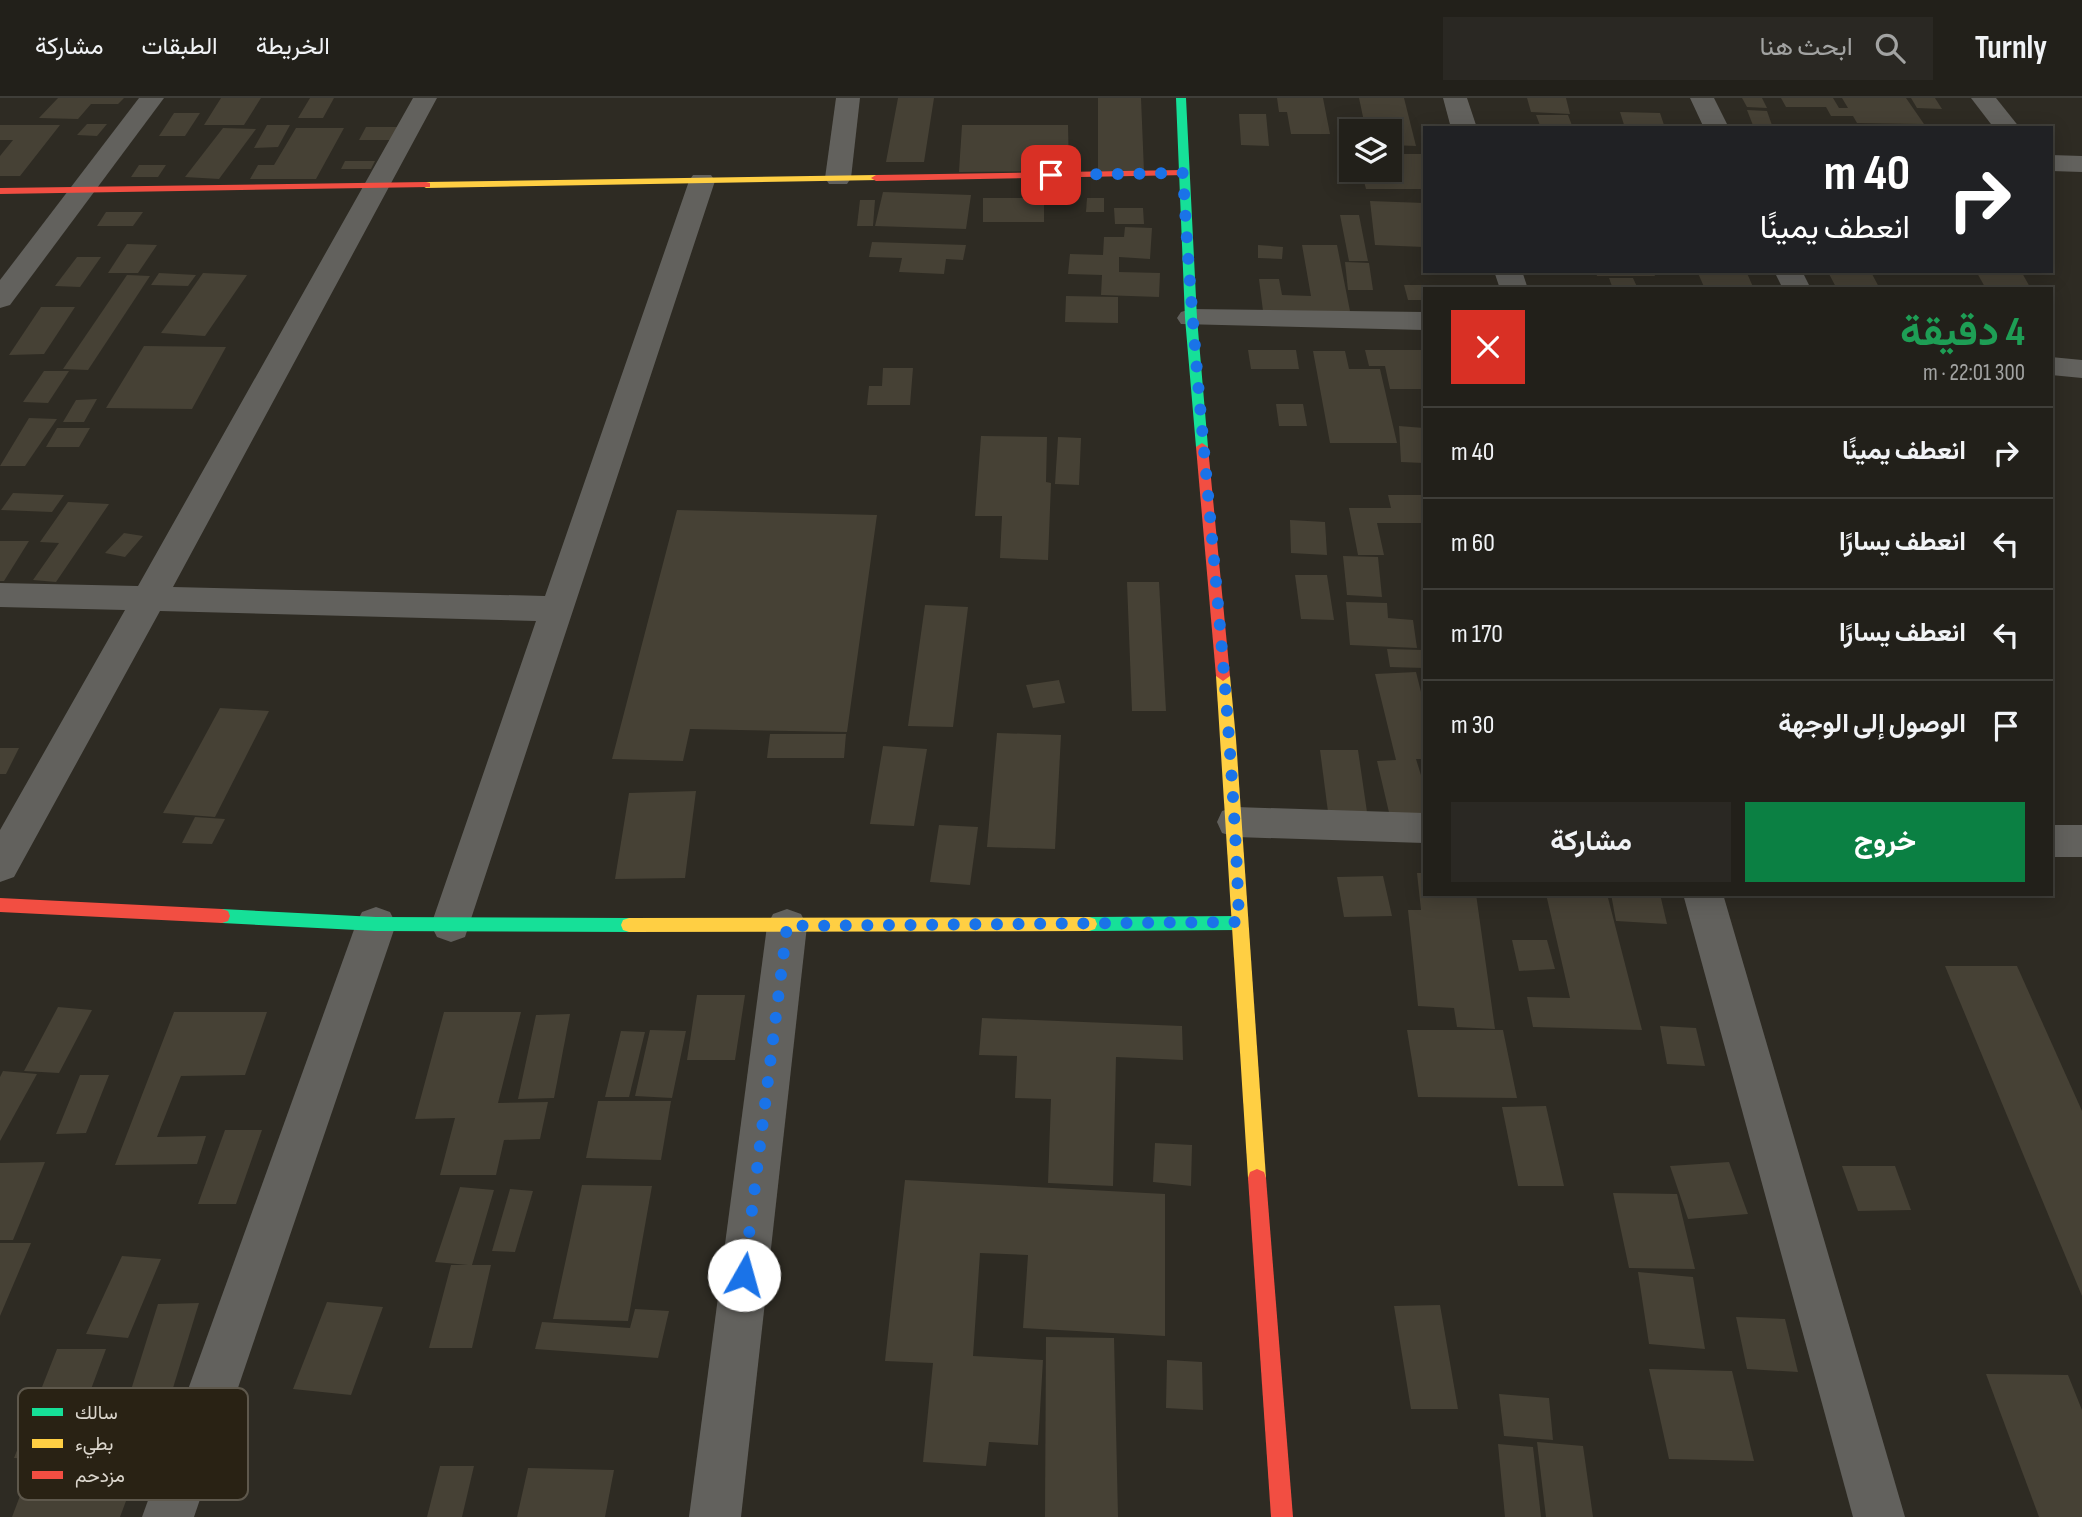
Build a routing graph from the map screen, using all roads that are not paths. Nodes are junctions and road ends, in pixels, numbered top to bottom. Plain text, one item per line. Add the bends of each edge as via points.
1 (152, 98) edge
2 (425, 98) edge
3 (848, 98) edge
4 (1181, 98) edge
5 (1455, 98) edge
6 (1702, 98) edge
7 (1983, 98) edge
8 (1463, 126) edge
9 (1716, 126) edge
10 (2006, 126) edge
11 (2053, 163) edge
12 (2082, 164) edge
13 (1183, 173) junction
14 (838, 178) junction
15 (702, 181) junction
16 (379, 186) junction
17 (0, 191) edge
18 (83, 191) junction
19 (0, 299) edge
20 (1191, 318) junction
21 (1423, 321) edge
22 (2053, 366) edge
23 (2082, 369) edge
24 (0, 595) edge
25 (146, 598) junction
26 (558, 609) junction
27 (1236, 822) junction
28 (1423, 828) edge
29 (2053, 841) edge
30 (2082, 841) edge
31 (0, 866) edge
32 (1704, 896) edge
33 (0, 905) edge
34 (1239, 922) junction
35 (376, 924) junction
36 (451, 925) junction
37 (787, 926) junction
38 (213, 1388) edge
39 (174, 1500) edge
40 (168, 1517) edge
41 (715, 1517) edge
42 (1282, 1517) edge
43 (1880, 1517) edge

1 - 18 street
2 - 16 street
3 - 14 street
4 - 13 street
5 - 8 street
6 - 9 street
7 - 10 street
11 - 12 street
13 - 14 street
13 - 20 street
14 - 15 street
15 - 16 street
15 - 26 street
16 - 18 street
16 - 25 street
17 - 18 street
18 - 19 street
20 - 21 street
20 - 27 street
22 - 23 street
24 - 25 street
25 - 26 street
25 - 31 street
26 - 36 street
27 - 28 street
27 - 34 street
29 - 30 street
32 - 43 street
33 - 35 street
34 - 37 street
34 - 42 street
35 - 36 street
35 - 38 street
36 - 37 street
37 - 41 street
39 - 40 street

